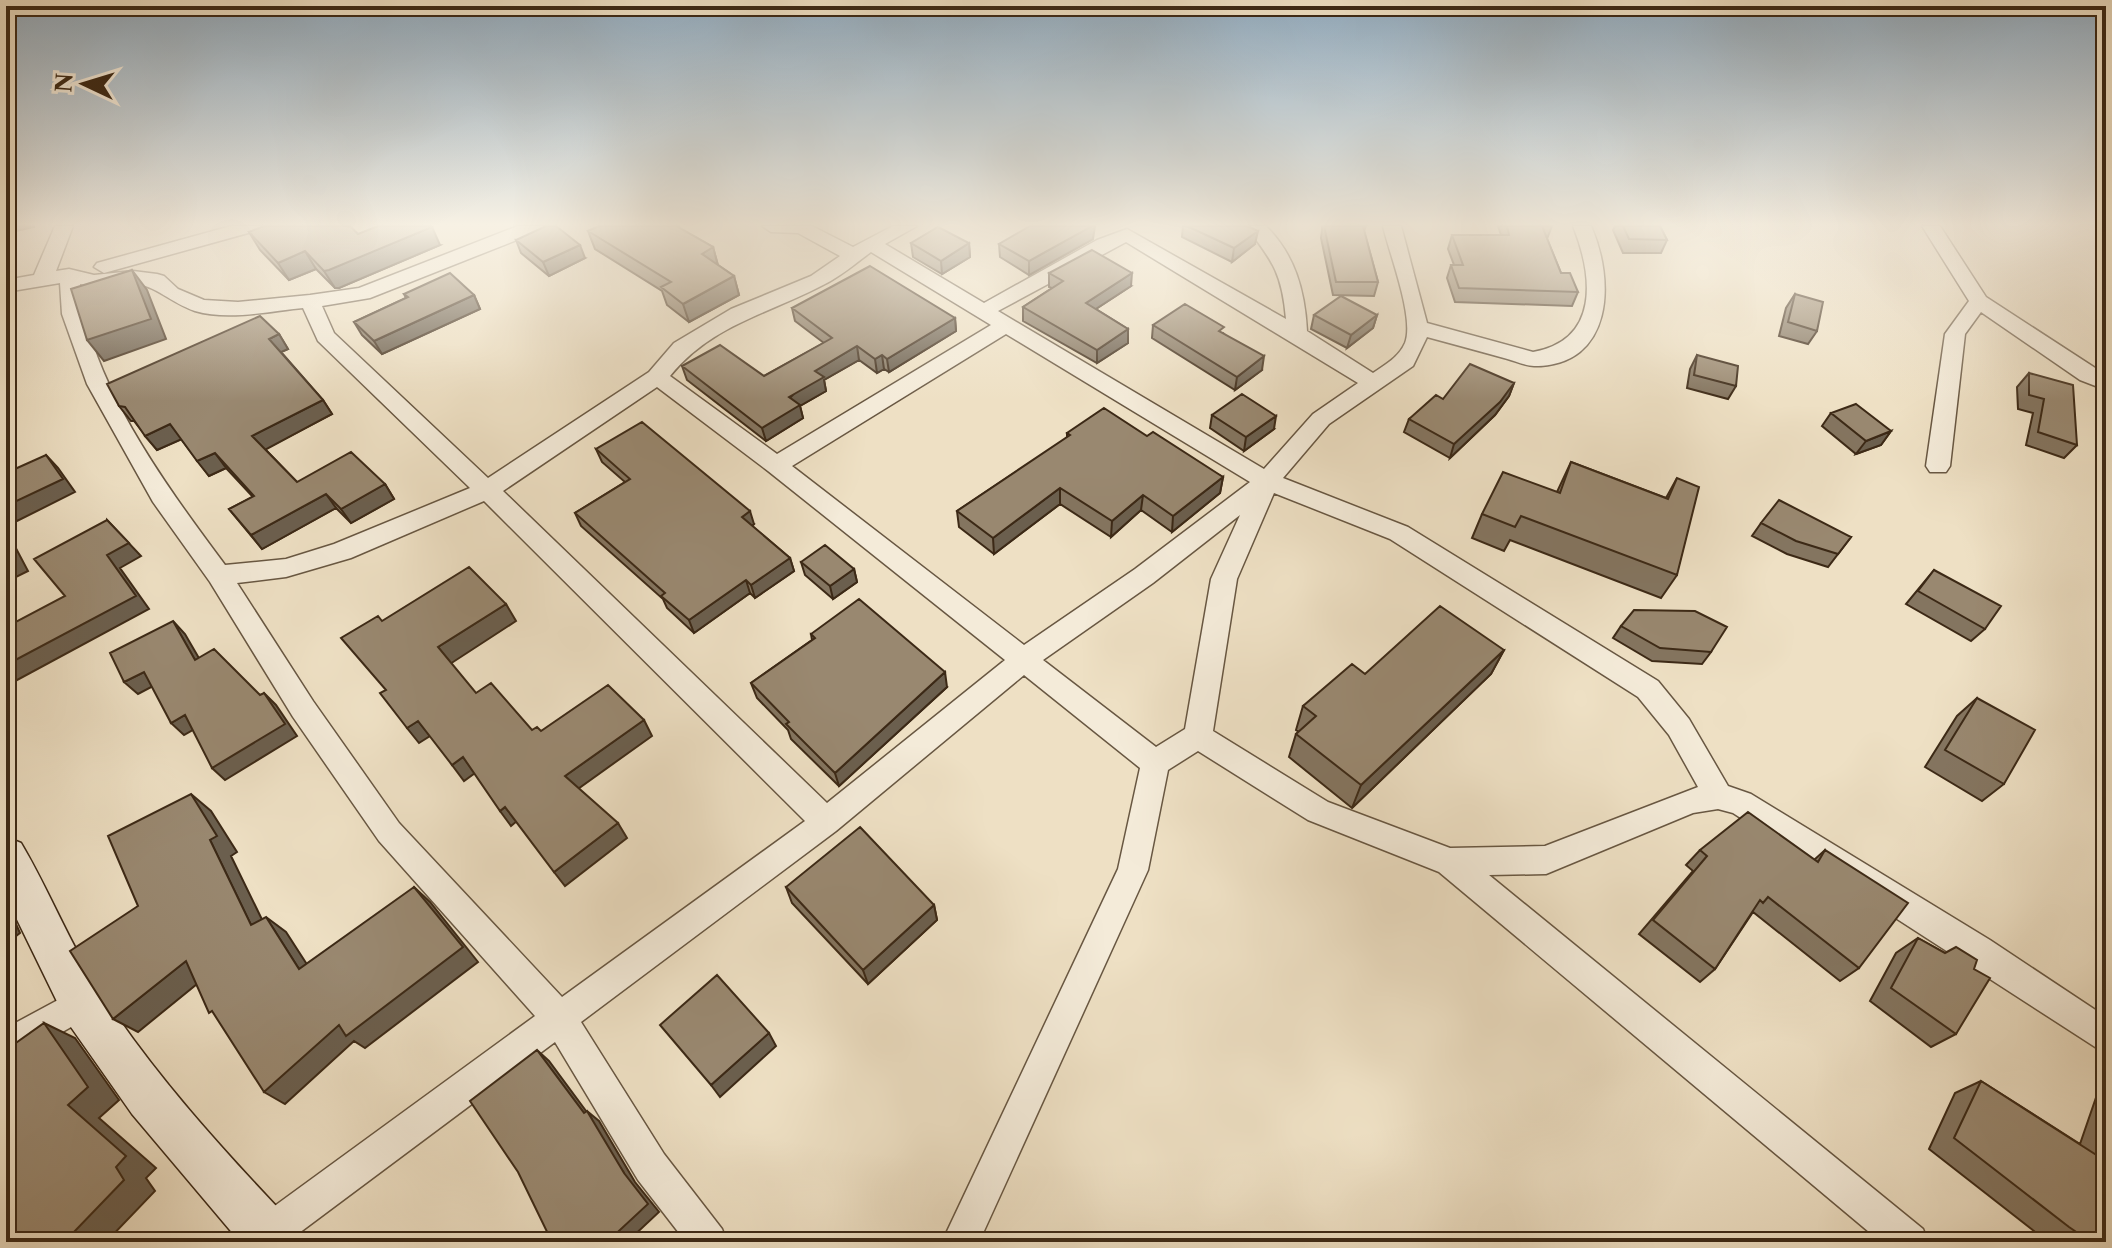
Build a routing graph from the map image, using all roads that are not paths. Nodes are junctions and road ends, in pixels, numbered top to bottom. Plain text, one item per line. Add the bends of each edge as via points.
1 (59, 284) edge
2 (162, 284) edge
3 (388, 284) edge
4 (808, 284) edge
5 (928, 284) edge
6 (1032, 284) edge
7 (1219, 284) edge
8 (1293, 284) edge
9 (1406, 284) edge
10 (1596, 284) edge
11 (1968, 284) edge
12 (310, 301) junction
13 (1979, 301) junction
14 (982, 312) junction
15 (1004, 326) junction
16 (1417, 327) junction
17 (1297, 334) junction
18 (657, 377) junction
19 (1374, 383) junction
20 (2106, 383) edge
21 (776, 465) junction
22 (1938, 466) dead end
23 (1267, 481) junction
24 (487, 490) junction
25 (219, 575) junction
26 (1023, 660) junction
27 (1198, 736) junction
28 (1155, 763) junction
29 (1718, 796) junction
30 (826, 822) junction
31 (6, 856) edge
32 (1450, 862) junction
33 (82, 1003) junction
34 (559, 1018) junction
35 (2106, 1037) edge
36 (6, 1047) edge
37 (271, 1238) edge
38 (709, 1242) edge
39 (960, 1242) edge
40 (1910, 1242) edge

1 - 25 street via 98,384 161,496
2 - 12 street via 201,306
3 - 12 street via 363,294
4 - 18 street via 738,314 681,348
5 - 14 street
6 - 14 street
7 - 17 street
8 - 17 street
9 - 16 street
10 - 16 street via 1590,329 1569,352 1550,358 1533,359
11 - 13 street
12 - 24 street via 325,336
13 - 20 street
13 - 22 street via 1955,334
14 - 15 street
15 - 21 street
15 - 23 street
16 - 19 street via 1417,340 1405,361
17 - 19 street
18 - 21 street
18 - 24 street
19 - 23 street via 1321,419
21 - 26 street
23 - 26 street
23 - 27 street via 1224,579
23 - 29 street via 1399,533 1648,689 1679,727
24 - 25 street via 328,555 286,568
24 - 30 street
25 - 34 street via 389,832
26 - 28 street
26 - 30 street
27 - 28 street
27 - 32 street via 1318,811
28 - 39 street via 1133,870
29 - 32 street via 1691,801 1546,860
29 - 35 street via 1741,803
30 - 34 street
31 - 33 street
32 - 40 street
33 - 36 street
33 - 37 street via 148,1094
34 - 37 street
34 - 38 street via 651,1167

